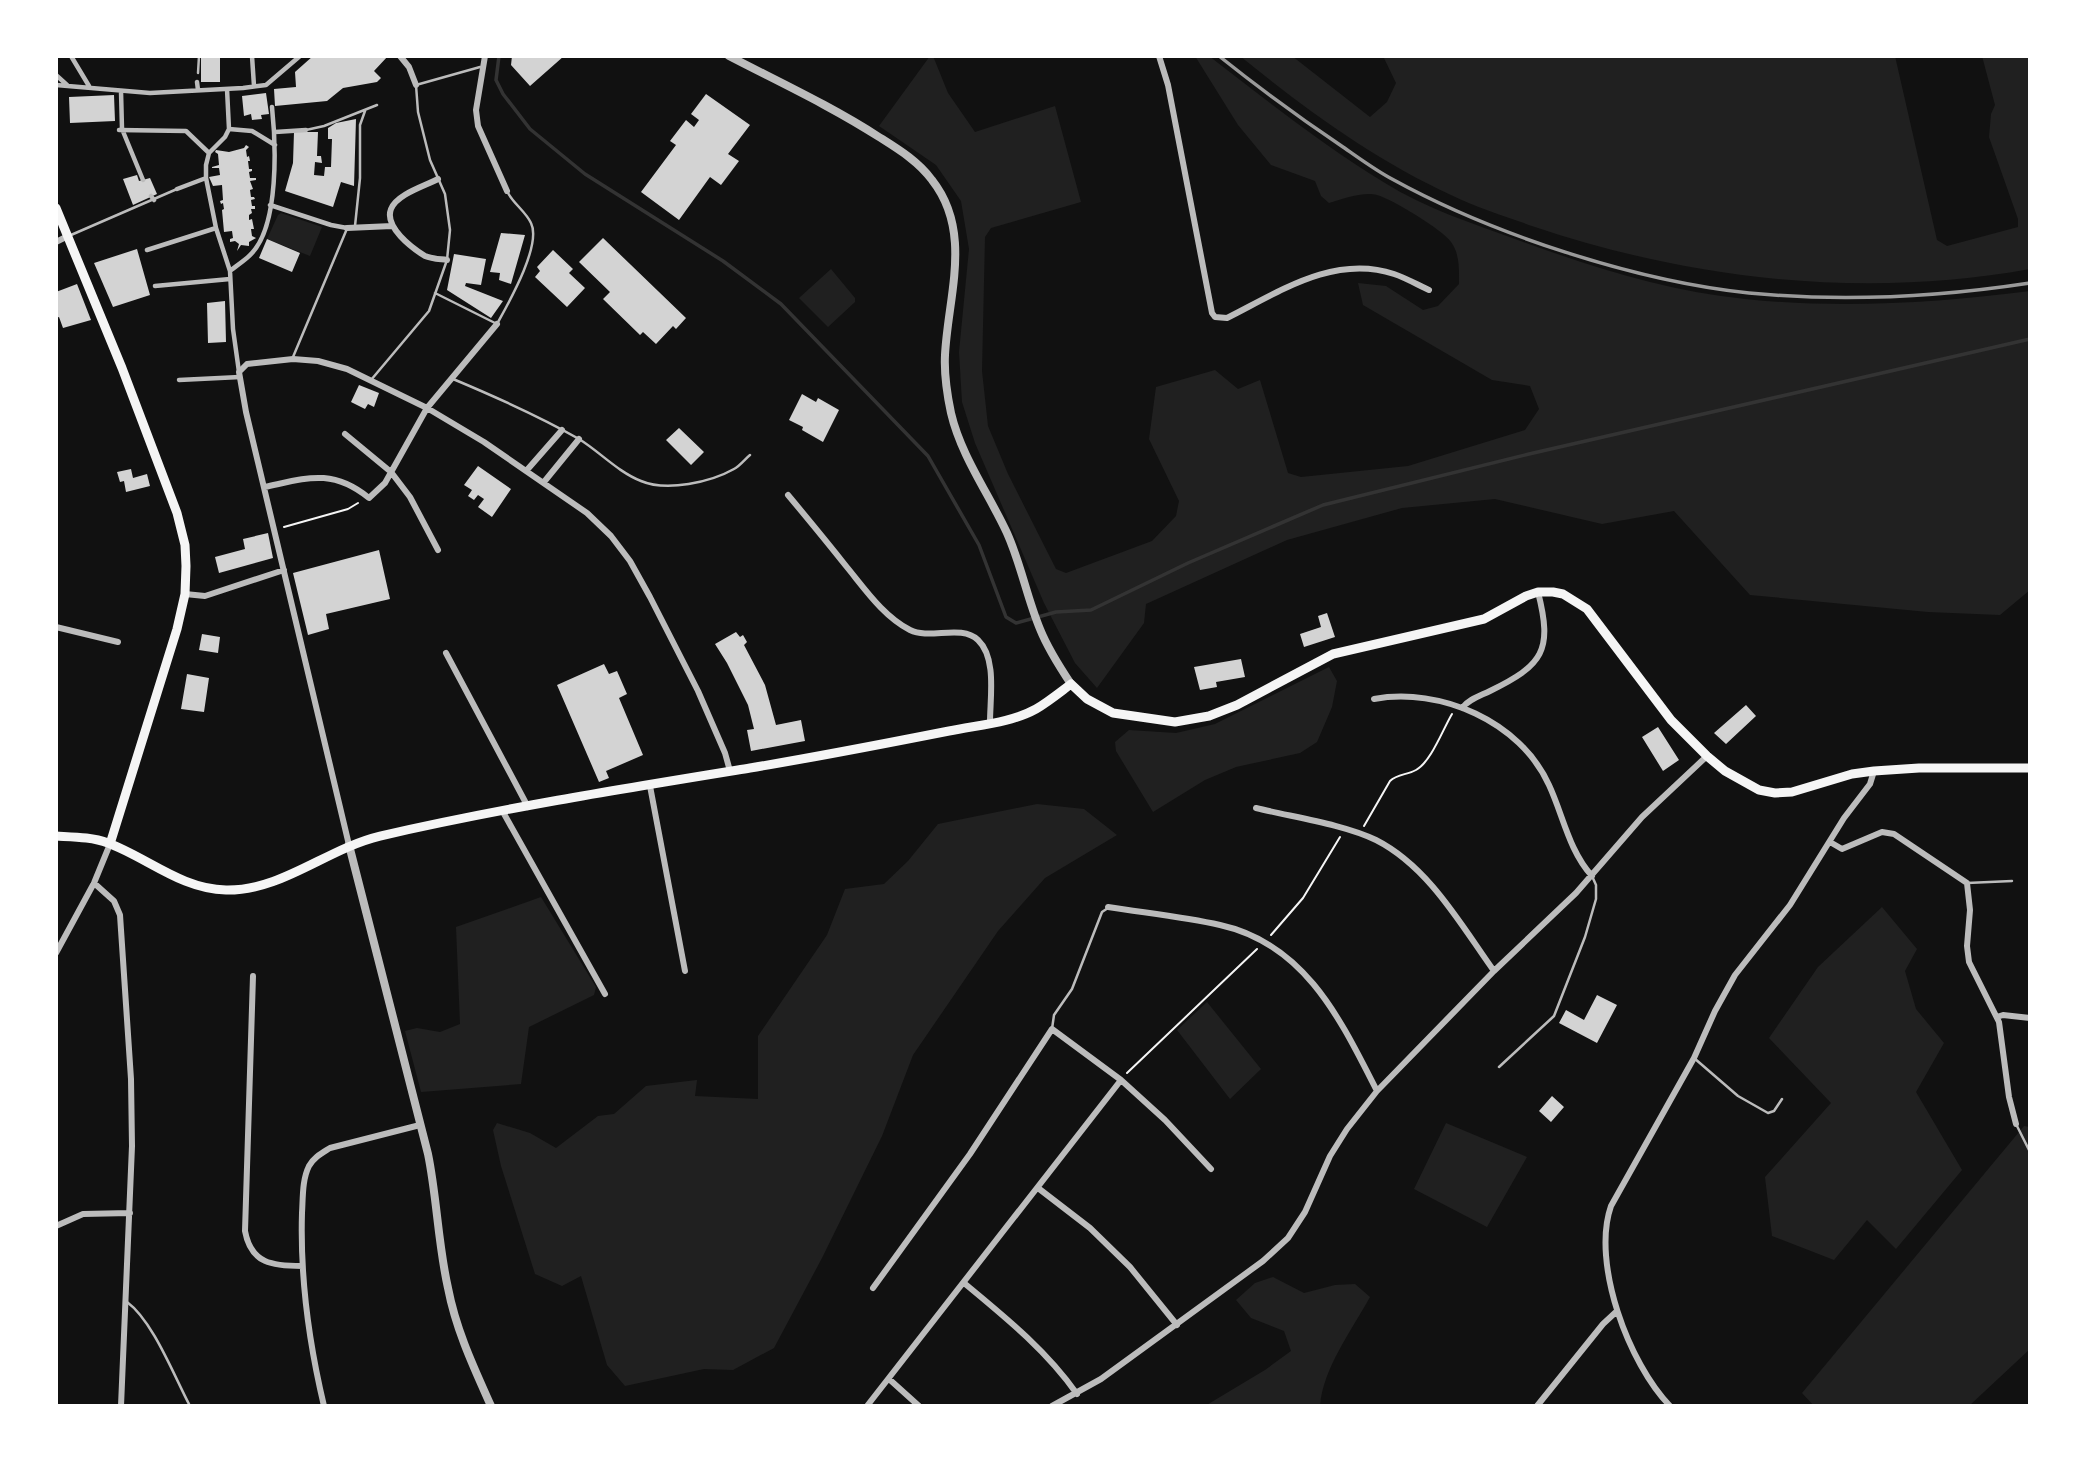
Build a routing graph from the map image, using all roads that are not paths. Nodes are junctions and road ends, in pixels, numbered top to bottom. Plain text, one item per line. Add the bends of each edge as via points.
1 (71, 56) edge
2 (199, 56) edge
3 (252, 56) edge
4 (300, 56) edge
5 (400, 56) edge
6 (485, 56) edge
7 (729, 56) edge
8 (1159, 56) edge
9 (484, 66) junction
10 (198, 73) dead end
11 (56, 75) edge
12 (197, 82) dead end
13 (56, 85) edge
14 (67, 85) junction
15 (416, 85) junction
16 (254, 86) junction
17 (89, 87) junction
18 (228, 89) junction
19 (121, 90) junction
20 (198, 90) junction
21 (377, 105) dead end
22 (272, 107) dead end
23 (365, 111) junction
24 (229, 129) junction
25 (121, 130) junction
26 (306, 130) joint
27 (275, 132) junction
28 (275, 145) junction
29 (209, 153) junction
30 (206, 178) junction
31 (438, 179) junction
32 (143, 180) dead end
33 (177, 189) joint
34 (507, 191) joint
35 (270, 205) junction
36 (56, 208) edge
37 (393, 226) junction
38 (216, 228) junction
39 (351, 228) junction
40 (68, 236) junction
41 (56, 242) edge
42 (146, 250) dead end
43 (447, 260) junction
44 (230, 271) junction
45 (230, 279) junction
46 (156, 286) dead end
47 (1429, 290) dead end
48 (435, 293) junction
49 (497, 324) junction
50 (293, 359) junction
51 (239, 374) junction
52 (453, 379) junction
53 (179, 380) dead end
54 (370, 380) junction
55 (428, 408) junction
56 (562, 430) junction
57 (345, 433) dead end
58 (579, 439) junction
59 (750, 455) dead end
60 (527, 470) junction
61 (391, 472) junction
62 (544, 482) junction
63 (265, 487) junction
64 (788, 495) dead end
65 (438, 550) dead end
66 (284, 570) junction
67 (1538, 592) junction
68 (185, 594) junction
69 (56, 627) edge
70 (118, 642) dead end
71 (446, 653) dead end
72 (1071, 684) junction
73 (1374, 699) dead end
74 (1459, 707) junction
75 (990, 722) junction
76 (1707, 756) junction
77 (2030, 768) edge
78 (730, 771) junction
79 (1874, 771) junction
80 (650, 786) junction
81 (528, 807) junction
82 (1256, 808) dead end
83 (503, 812) junction
84 (56, 836) edge
85 (1830, 842) junction
86 (110, 844) junction
87 (349, 845) junction
88 (1592, 876) junction
89 (2012, 881) dead end
90 (94, 883) junction
91 (1967, 883) junction
92 (1108, 907) joint
93 (56, 953) edge
94 (685, 971) dead end
95 (1494, 971) junction
96 (253, 976) dead end
97 (605, 994) dead end
98 (1997, 1017) junction
99 (2030, 1018) edge
100 (1052, 1030) junction
101 (1694, 1058) junction
102 (1499, 1067) dead end
103 (1121, 1080) junction
104 (1377, 1091) junction
105 (1782, 1098) dead end
106 (2016, 1124) joint
107 (421, 1125) junction
108 (2030, 1152) edge
109 (1211, 1169) dead end
110 (1038, 1188) junction
111 (130, 1213) junction
112 (56, 1226) edge
113 (302, 1266) junction
114 (964, 1283) junction
115 (873, 1288) dead end
116 (125, 1300) junction
117 (1617, 1311) junction
118 (1177, 1325) junction
119 (889, 1379) junction
120 (1077, 1394) junction
121 (121, 1406) edge
122 (190, 1406) edge
123 (324, 1406) edge
124 (491, 1406) edge
125 (867, 1406) edge
126 (919, 1406) edge
127 (1052, 1406) edge
128 (1536, 1406) edge
129 (1670, 1406) edge

1 - 17 street
2 - 10 lane
3 - 16 street
4 - 16 street via 267,88
5 - 15 street
6 - 9 street
7 - 72 street via 851,119 915,161 945,202 956,256 945,355 951,415 1013,548 1039,628
8 - 47 street via 1215,317 1227,318 1317,275 1340,269 1395,274
9 - 15 lane
9 - 34 street via 476,110 478,126
11 - 14 street
12 - 20 street
13 - 14 street
14 - 17 street
15 - 31 lane via 418,112
16 - 18 street
17 - 19 street
18 - 20 street
18 - 24 street
19 - 20 street
19 - 25 street
21 - 23 lane
22 - 27 street
23 - 26 lane
23 - 39 lane
24 - 28 street via 252,131
24 - 29 street
25 - 29 street via 186,131
25 - 32 street
26 - 27 street
27 - 28 street
28 - 35 street
29 - 30 street
30 - 33 street
30 - 38 street
31 - 37 street via 397,202 392,208
31 - 43 lane via 446,194 450,230
33 - 40 lane
34 - 49 lane via 532,224 533,234 523,279
35 - 39 street
35 - 44 street via 252,253
36 - 40 main road
37 - 39 street
37 - 43 street via 424,255
38 - 42 street
38 - 44 street
39 - 50 lane
40 - 41 street
40 - 68 main road via 177,513 185,545
43 - 48 lane
44 - 45 street
45 - 46 street
45 - 51 street
48 - 49 lane
48 - 54 lane via 429,311
49 - 52 street
50 - 51 street via 247,364
50 - 54 street via 332,364
51 - 53 street
51 - 63 street
52 - 55 street
52 - 56 lane
54 - 55 street
55 - 60 street
55 - 61 street
56 - 58 lane
56 - 60 street
57 - 61 street
58 - 59 lane via 634,477 656,486 689,485 734,469
58 - 62 street
60 - 62 street
61 - 63 street via 369,498 330,477
61 - 65 street via 410,496
62 - 78 street via 587,513 630,561 698,691
63 - 66 street
64 - 75 street via 876,603 897,621 913,632 977,639 987,652
66 - 68 street via 205,596
66 - 87 street
67 - 72 main road via 1484,619 1333,654 1209,716 1175,722 1113,713
67 - 74 street via 1545,631 1544,648 1536,662 1523,674
67 - 76 main road via 1563,594 1587,610 1671,720
68 - 86 main road
69 - 70 street
71 - 81 street
72 - 75 main road via 1037,709
73 - 74 street via 1406,696
74 - 88 street via 1495,724 1533,758 1580,861
75 - 78 main road
76 - 79 main road via 1745,783 1775,793
76 - 88 street via 1642,817
77 - 79 main road
78 - 80 main road
79 - 85 street
80 - 81 main road
80 - 94 street
81 - 83 main road
82 - 95 street via 1377,841 1423,877
83 - 87 main road
83 - 97 street
84 - 86 main road
85 - 91 street via 1842,849 1882,832 1894,834
85 - 101 street via 1790,905 1735,975
86 - 87 main road via 174,877 225,890 276,881
86 - 90 street
87 - 107 street
88 - 95 street
88 - 102 lane via 1596,899 1553,1016
89 - 91 lane
90 - 93 street
90 - 111 street via 114,901 122,930 131,1079
91 - 98 street via 1969,962
92 - 100 lane via 1072,989 1054,1015
92 - 104 street via 1222,926 1264,942 1289,958 1339,1017
95 - 104 street
96 - 113 street via 245,1231 250,1249 270,1264
98 - 99 street
98 - 106 street
100 - 103 street
100 - 115 street
101 - 105 lane via 1750,1105 1768,1113
101 - 117 street via 1605,1222
103 - 109 street
103 - 110 street
104 - 118 street via 1330,1156 1288,1238
106 - 108 lane
107 - 113 street via 330,1148 310,1164 302,1202
107 - 124 street via 435,1188 448,1291 469,1358
110 - 114 street
110 - 118 street via 1090,1228
111 - 112 street via 83,1214
111 - 116 street
113 - 123 street
114 - 119 street
114 - 120 street via 1010,1320
116 - 121 street
116 - 122 lane via 149,1327
117 - 128 street
117 - 129 street via 1640,1365
118 - 120 street
119 - 125 street
119 - 126 street
120 - 127 street

